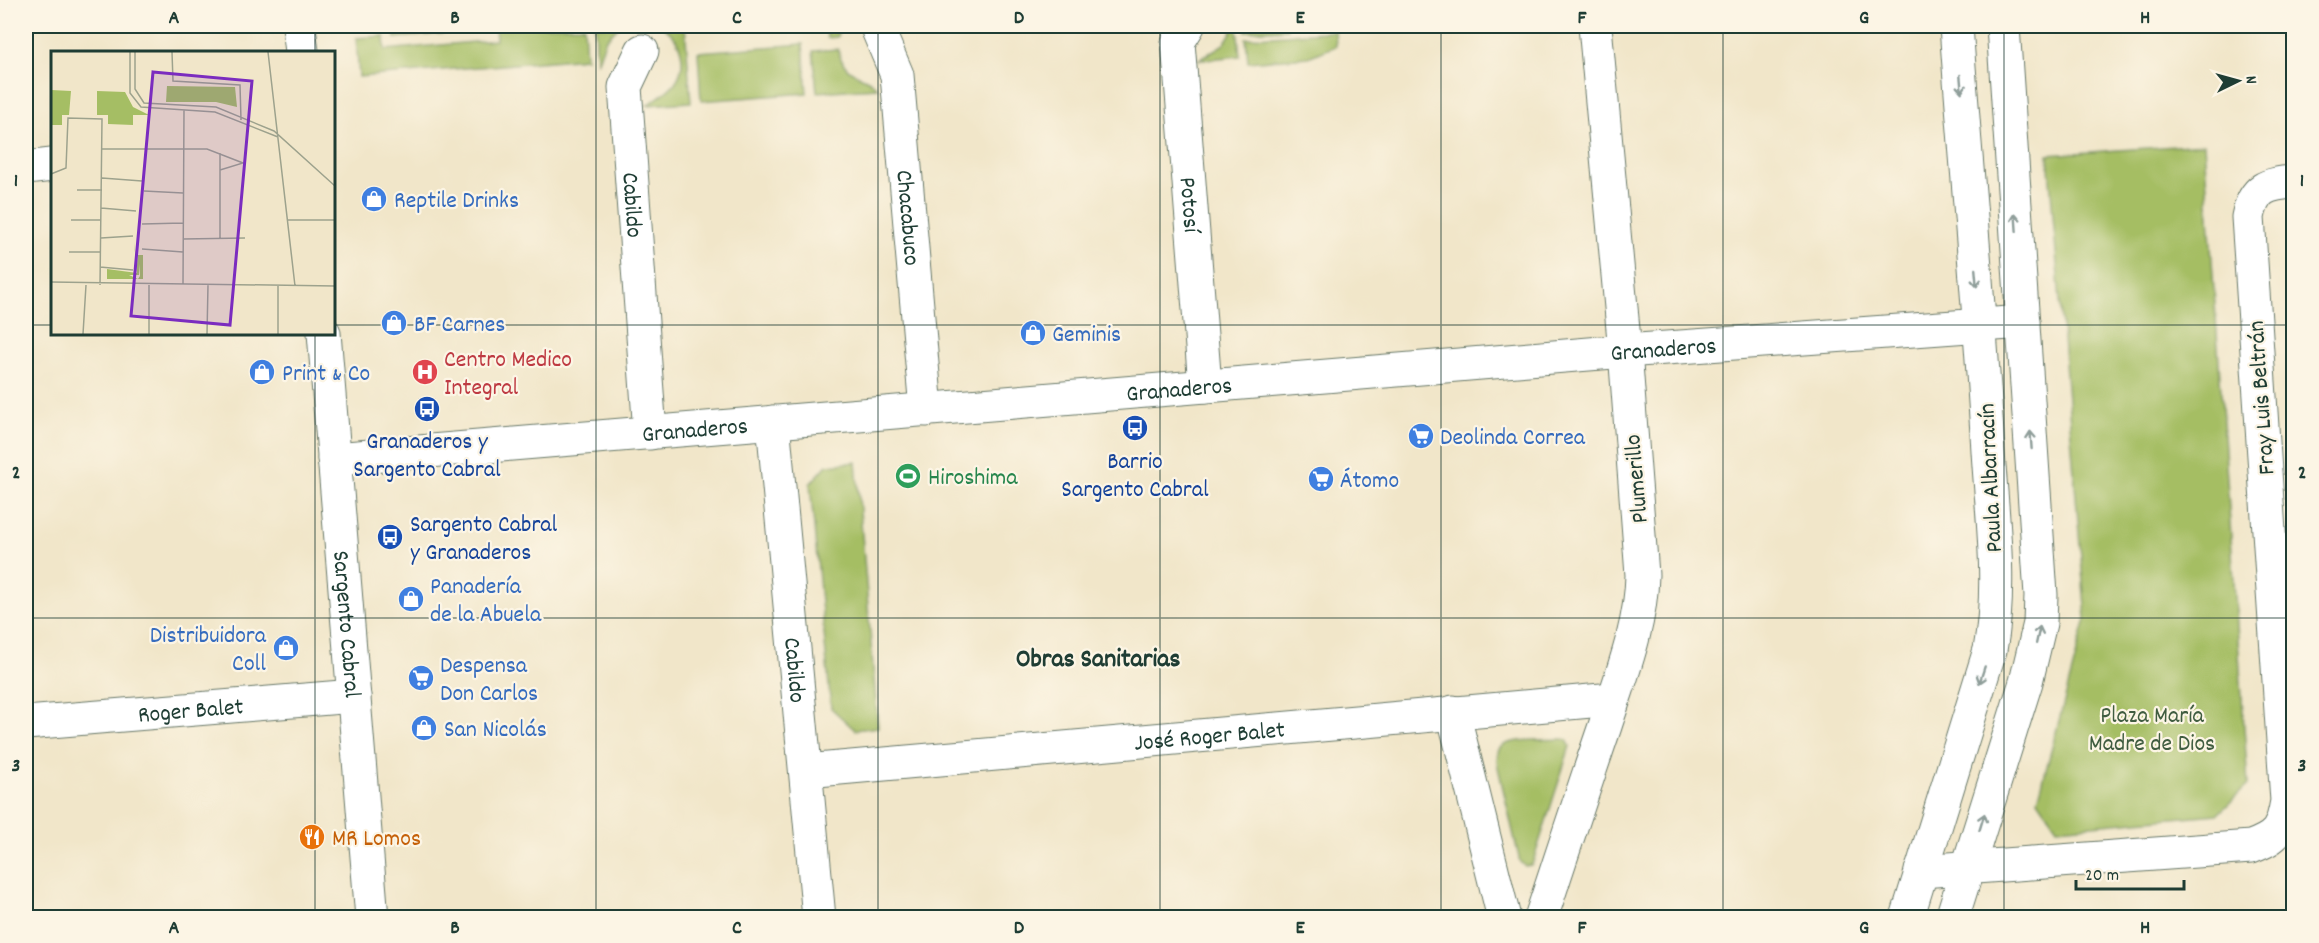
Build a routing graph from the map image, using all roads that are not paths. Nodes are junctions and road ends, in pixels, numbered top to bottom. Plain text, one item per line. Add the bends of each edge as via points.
1 (300, 26) edge
2 (1188, 26) edge
3 (1594, 26) edge
4 (1956, 26) edge
5 (2003, 26) edge
6 (878, 30) dead end
7 (302, 51) edge
8 (642, 51) dead end
9 (51, 165) edge
10 (26, 168) edge
11 (2282, 183) edge
12 (2023, 322) junction
13 (1981, 325) junction
14 (324, 334) edge
15 (1625, 351) junction
16 (1205, 386) junction
17 (926, 410) junction
18 (774, 422) junction
19 (650, 433) junction
20 (334, 459) junction
21 (354, 696) junction
22 (1613, 699) junction
23 (1453, 712) junction
24 (26, 723) edge
25 (806, 771) junction
26 (1968, 868) junction
27 (1921, 871) junction
28 (372, 918) edge
29 (819, 918) edge
30 (1504, 918) edge
31 (1541, 918) edge
32 (1907, 918) edge
33 (1952, 918) edge

1 - 7 street
2 - 16 street, Potosí via 1178,42
3 - 15 street, Plumerillo
4 -> 13 street, Paula Albarracín
12 -> 5 street, Paula Albarracín
6 - 17 street, Chacabuco via 897,75
8 - 19 street, Cabildo via 625,87
9 - 10 street
11 - 26 street, Fray Luis Beltrán via 2259,192 2248,217 2287,801 2283,824 2272,839 2251,847
12 - 13 street, Granaderos
26 -> 12 street, Paula Albarracín via 2026,682 2040,622
13 - 15 street, Granaderos
13 -> 27 street, Paula Albarracín via 1995,625
14 - 20 street, Sargento Cabral
15 - 16 street, Granaderos
15 - 22 street, Plumerillo via 1642,583 1637,624
16 - 17 street, Granaderos
17 - 18 street, Granaderos
18 - 19 street, Granaderos
18 - 25 street, Cabildo
19 - 20 street, Granaderos
20 - 21 street, Sargento Cabral
21 - 24 street, Roger Balet
21 - 28 street, Sargento Cabral
22 - 23 street, José Roger Balet
22 - 31 street, Plumerillo
23 - 25 street, José Roger Balet
23 - 30 street
25 - 29 street, Cabildo
26 - 27 street, Fray Luis Beltrán
26 - 33 street, Paula Albarracín
27 - 32 street, Paula Albarracín

